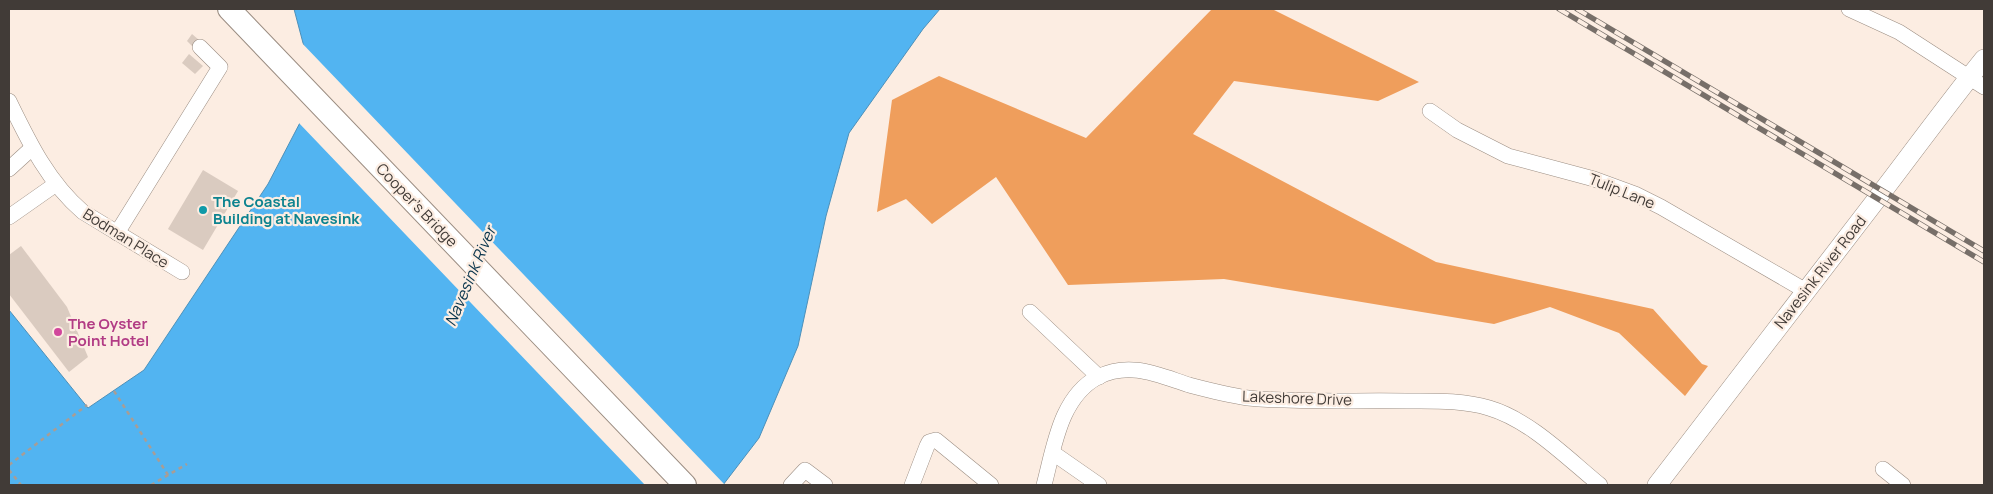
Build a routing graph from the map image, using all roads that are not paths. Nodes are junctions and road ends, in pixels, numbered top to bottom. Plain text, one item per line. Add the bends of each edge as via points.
1 (230, 9) edge
2 (1849, 9) edge
3 (200, 47) dead end
4 (1984, 59) edge
5 (1977, 82) edge
6 (9, 101) edge
7 (1430, 112) dead end
8 (32, 148) junction
9 (9, 169) edge
10 (56, 184) junction
11 (9, 217) edge
12 (117, 233) junction
13 (182, 272) dead end
14 (1806, 290) junction
15 (1030, 312) dead end
16 (1099, 377) junction
17 (1053, 453) junction
18 (1884, 469) dead end
19 (685, 485) edge
20 (791, 485) edge
21 (824, 485) edge
22 (912, 485) edge
23 (991, 485) edge
24 (1044, 485) edge
25 (1099, 485) edge
26 (1600, 485) edge
27 (1657, 485) edge
28 (1903, 485) edge

1 - 19 highway, Cooper's Bridge
2 - 5 street via 1899,32
3 - 12 street via 220,67
4 - 5 main road, Navesink River Road
5 - 14 main road, Navesink River Road
6 - 8 street, Bodman Place
7 - 14 street, Tulip Lane via 1508,156 1594,179 1635,194
8 - 9 street
8 - 10 street, Bodman Place
10 - 11 street
10 - 12 street, Bodman Place via 83,212
12 - 13 street, Bodman Place
14 - 27 main road, Navesink River Road
15 - 16 street
16 - 17 street, Lakeshore Drive via 1071,402
16 - 26 street, Lakeshore Drive via 1121,370 1141,370 1248,398 1475,404 1509,415 1528,426
17 - 24 street, Lakeshore Drive
17 - 25 street
18 - 28 street
20 - 21 street via 805,470
22 - 23 street via 929,442 936,440

